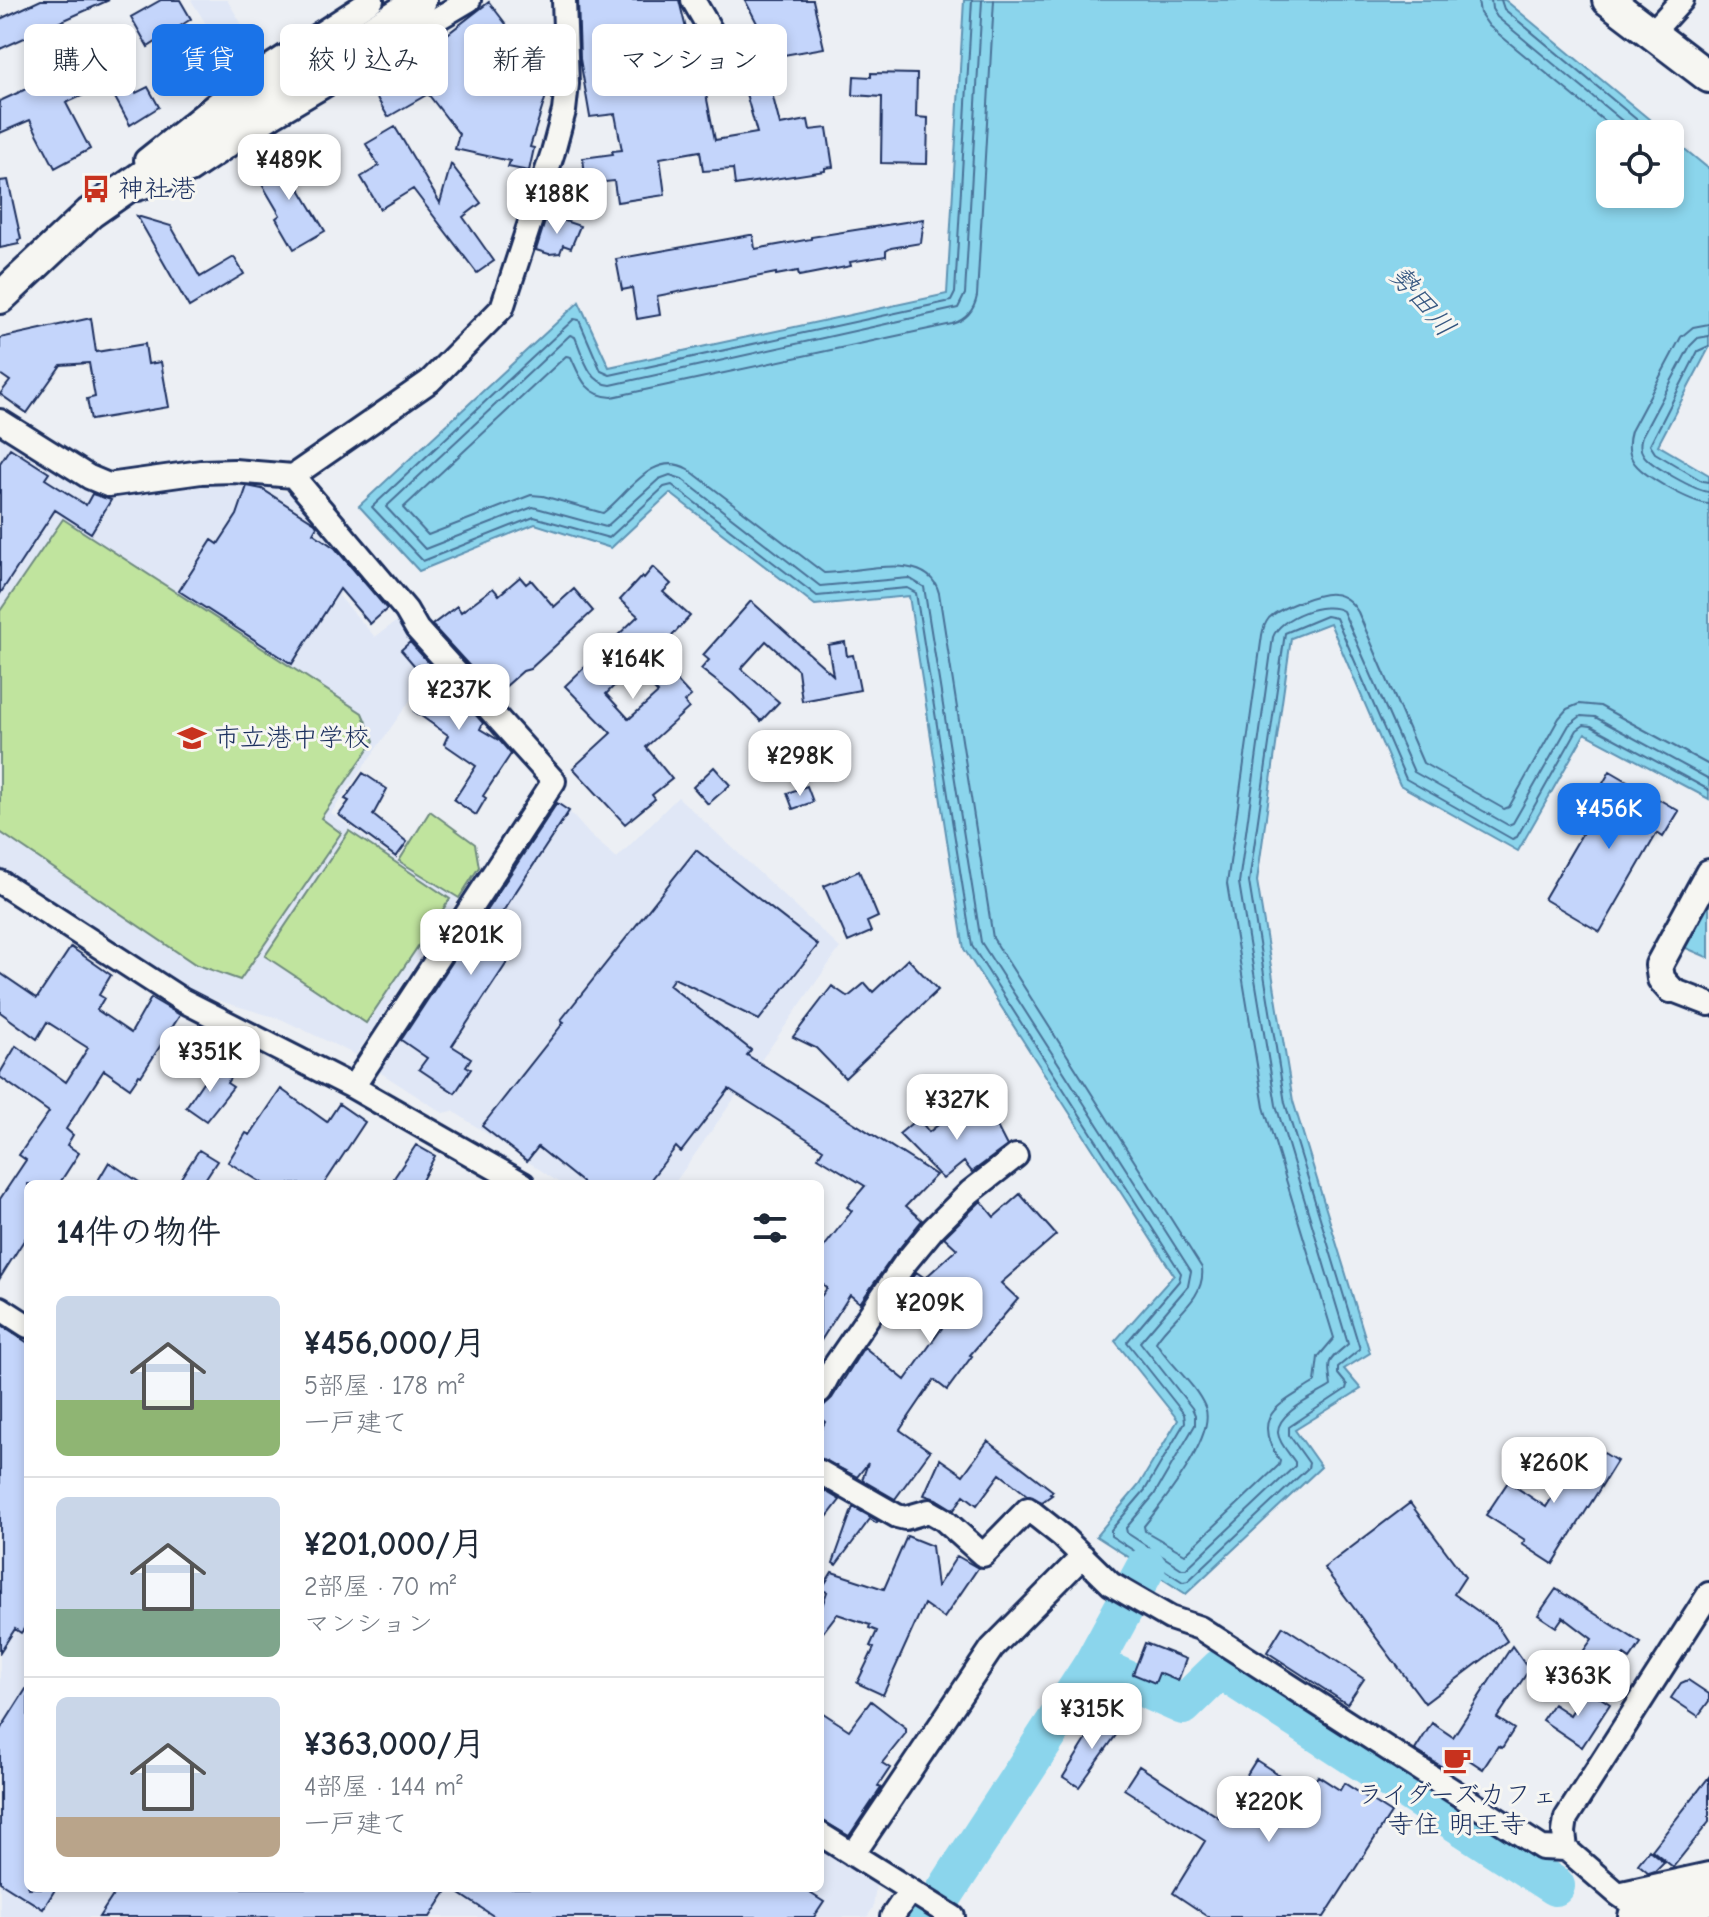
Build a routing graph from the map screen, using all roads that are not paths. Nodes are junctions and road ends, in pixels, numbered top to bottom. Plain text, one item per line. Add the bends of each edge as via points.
1 (372, 0) edge
2 (469, 0) edge
3 (564, 0) edge
4 (693, 0) edge
5 (1608, 0) edge
6 (1682, 0) edge
7 (419, 2) edge
8 (707, 24) edge
9 (1651, 34) junction
10 (1709, 77) edge
11 (100, 206) junction
12 (0, 298) edge
13 (0, 421) edge
14 (293, 476) junction
15 (1709, 873) edge
16 (0, 882) edge
17 (1670, 989) joint
18 (1709, 1004) edge
19 (353, 1087) junction
20 (1016, 1156) dead end
21 (516, 1180) edge
22 (0, 1308) edge
23 (24, 1323) edge
24 (824, 1377) edge
25 (824, 1474) edge
26 (1083, 1556) junction
27 (1709, 1594) edge
28 (824, 1837) edge
29 (1566, 1849) junction
30 (853, 1855) junction
31 (1709, 1874) edge
32 (909, 1892) junction
33 (1709, 1896) edge
34 (1638, 1911) edge
35 (892, 1917) edge
36 (953, 1917) edge

1 - 11 street via 235,89 157,150
2 - 11 street via 190,171
3 - 14 street via 564,111 502,308 430,381
4 - 8 street
5 - 9 main road
6 - 9 street
7 - 11 main road
9 - 10 main road
11 - 12 main road
13 - 14 street via 108,485 201,472
14 - 19 street via 417,629 554,781
15 - 17 street via 1659,965 1661,979
16 - 19 street via 182,1000
17 - 18 street
19 - 21 street
20 - 24 street via 933,1229
22 - 23 street
25 - 26 street via 897,1516 929,1511 983,1555 1028,1509
26 - 29 street via 1111,1584 1170,1618 1200,1628 1542,1848
26 - 30 street via 992,1648
27 - 29 street via 1566,1818
28 - 30 street
29 - 34 street
30 - 32 street
31 - 34 street
32 - 35 street
32 - 36 street
33 - 34 highway

